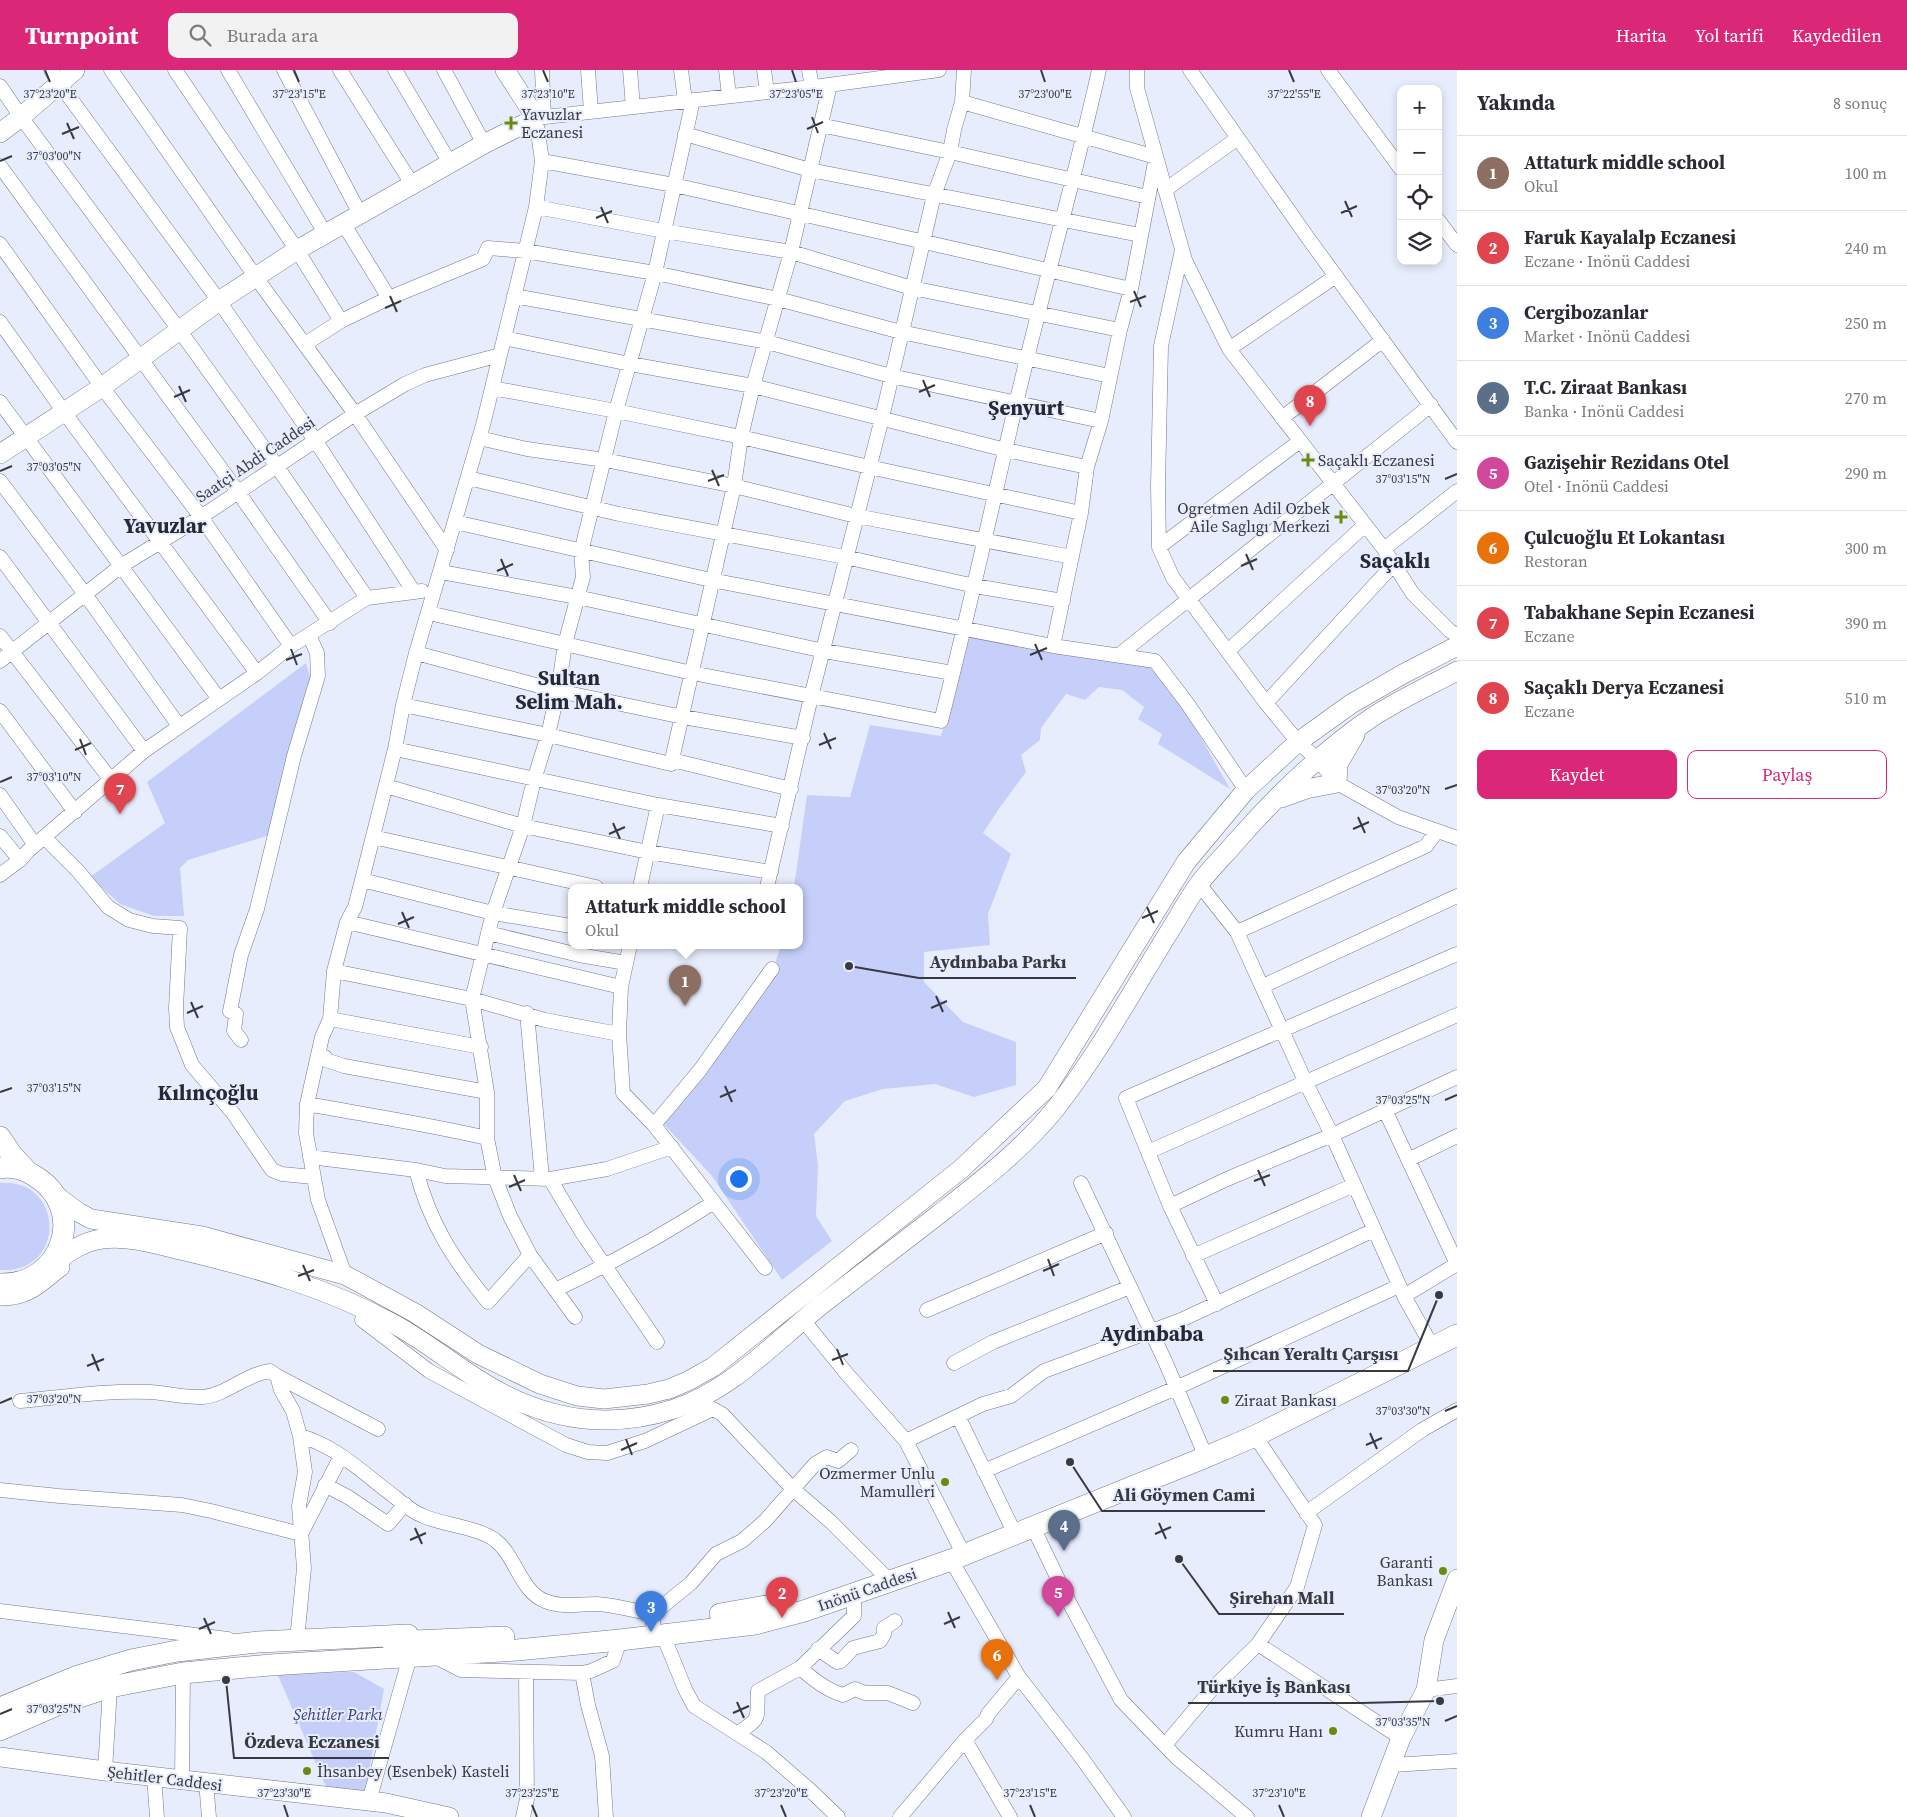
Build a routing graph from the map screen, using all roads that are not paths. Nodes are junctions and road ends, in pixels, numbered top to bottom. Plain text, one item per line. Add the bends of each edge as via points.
1 (75, 70) edge
2 (111, 70) edge
3 (175, 70) edge
4 (228, 70) edge
5 (284, 70) edge
6 (340, 70) edge
7 (395, 70) edge
8 (444, 70) edge
9 (505, 70) edge
10 (542, 70) edge
11 (588, 70) edge
12 (630, 70) edge
13 (681, 70) edge
14 (726, 70) edge
15 (764, 70) edge
16 (809, 70) edge
17 (939, 70) edge
18 (964, 70) edge
19 (1099, 70) edge
20 (1137, 70) edge
21 (1190, 70) edge
22 (1328, 70) edge
23 (910, 72) edge
24 (863, 75) edge
25 (55, 76) edge
26 (830, 85) junction
27 (0, 86) edge
28 (812, 87) junction
29 (767, 92) junction
30 (728, 96) junction
31 (689, 101) junction
32 (962, 102) junction
33 (633, 107) junction
34 (591, 112) junction
35 (21, 117) junction
36 (540, 117) junction
37 (820, 124) junction
38 (0, 132) edge
39 (685, 134) junction
40 (1084, 135) junction
41 (1238, 138) junction
42 (484, 144) junction
43 (950, 152) junction
44 (1156, 157) junction
45 (542, 161) junction
46 (450, 163) junction
47 (1397, 163) edge
48 (0, 166) edge
49 (810, 170) junction
50 (1072, 181) junction
51 (412, 184) junction
52 (674, 184) junction
53 (1166, 190) junction
54 (934, 195) junction
55 (1148, 197) junction
56 (536, 207) junction
57 (799, 213) junction
58 (360, 214) junction
59 (1061, 220) junction
60 (343, 223) junction
61 (1442, 225) edge
62 (664, 231) junction
63 (326, 233) junction
64 (1140, 235) junction
65 (923, 240) junction
66 (0, 244) edge
67 (1457, 245) edge
68 (297, 250) junction
69 (1182, 250) junction
70 (525, 251) junction
71 (791, 252) junction
72 (1048, 271) junction
73 (655, 273) junction
74 (255, 276) junction
75 (1336, 276) junction
76 (912, 288) junction
77 (1131, 289) junction
78 (514, 296) junction
79 (389, 298) junction
80 (778, 299) junction
81 (219, 301) junction
82 (1038, 314) junction
83 (643, 319) junction
84 (341, 321) junction
85 (0, 322) edge
86 (1120, 330) junction
87 (180, 331) junction
88 (901, 332) junction
89 (504, 338) junction
90 (1383, 340) junction
91 (767, 342) junction
92 (305, 344) junction
93 (1229, 348) junction
94 (500, 355) junction
95 (1028, 358) junction
96 (140, 360) junction
97 (630, 364) junction
98 (891, 376) junction
99 (1110, 376) junction
100 (753, 386) junction
101 (102, 387) junction
102 (492, 388) junction
103 (0, 402) edge
104 (1016, 403) junction
105 (1431, 405) junction
106 (616, 411) junction
107 (64, 412) junction
108 (355, 414) junction
109 (882, 418) junction
110 (1282, 418) junction
111 (1100, 421) junction
112 (26, 437) junction
113 (741, 437) junction
114 (479, 438) junction
115 (315, 440) junction
116 (1300, 441) junction
117 (1457, 442) edge
118 (1006, 450) junction
119 (0, 454) edge
120 (605, 460) junction
121 (276, 465) junction
122 (868, 467) junction
123 (1087, 467) junction
124 (468, 478) junction
125 (0, 481) edge
126 (1333, 483) junction
127 (734, 486) junction
128 (1457, 491) edge
129 (238, 492) junction
130 (996, 494) junction
131 (593, 508) junction
132 (1081, 513) junction
133 (201, 516) junction
134 (856, 516) junction
135 (455, 522) junction
136 (1365, 525) junction
137 (722, 533) junction
138 (986, 540) junction
139 (160, 541) junction
140 (1159, 547) junction
141 (1384, 549) junction
142 (447, 550) junction
143 (582, 552) junction
144 (0, 557) edge
145 (845, 557) junction
146 (1072, 557) junction
147 (1394, 564) junction
148 (121, 566) junction
149 (441, 572) junction
150 (711, 580) junction
151 (975, 586) junction
152 (436, 589) junction
153 (414, 592) junction
154 (85, 594) junction
155 (577, 597) junction
156 (367, 598) junction
157 (1063, 600) junction
158 (1189, 600) junction
159 (835, 604) junction
160 (429, 613) junction
161 (50, 622) junction
162 (330, 623) junction
163 (702, 624) junction
164 (965, 629) junction
165 (1455, 633) edge
166 (309, 635) junction
167 (0, 636) edge
168 (565, 644) junction
169 (291, 646) junction
170 (1053, 646) junction
171 (824, 651) junction
172 (1228, 651) junction
173 (12, 652) junction
174 (416, 653) junction
175 (1119, 655) junction
176 (0, 661) edge
177 (1457, 671) edge
178 (257, 672) junction
179 (692, 673) junction
180 (954, 673) junction
181 (558, 691) junction
182 (811, 697) junction
183 (219, 699) junction
184 (1266, 703) junction
185 (403, 705) junction
186 (0, 711) edge
187 (683, 717) junction
188 (179, 726) junction
189 (1361, 726) junction
190 (548, 735) junction
191 (803, 738) junction
192 (1298, 742) junction
193 (395, 749) junction
194 (144, 751) junction
195 (1317, 759) junction
196 (672, 760) junction
197 (111, 780) junction
198 (534, 780) junction
199 (1337, 783) junction
200 (386, 786) junction
201 (791, 789) junction
202 (1246, 790) junction
203 (0, 795) edge
204 (1275, 800) junction
205 (658, 805) junction
206 (75, 812) junction
207 (523, 826) junction
208 (782, 826) junction
209 (1437, 831) junction
210 (0, 836) edge
211 (373, 836) junction
212 (1457, 838) edge
213 (40, 841) junction
214 (648, 852) junction
215 (20, 860) junction
216 (508, 869) junction
217 (771, 872) junction
218 (0, 875) edge
219 (362, 880) junction
220 (581, 884) edge
221 (641, 884) edge
222 (769, 884) edge
223 (1199, 884) junction
224 (1457, 896) edge
225 (493, 913) junction
226 (347, 922) junction
227 (568, 926) edge
228 (1237, 932) junction
229 (488, 933) junction
230 (629, 949) edge
231 (482, 954) junction
232 (1457, 954) edge
233 (626, 963) junction
234 (772, 969) dead end
235 (334, 971) junction
236 (1263, 986) junction
237 (622, 987) junction
238 (472, 999) junction
239 (527, 1013) junction
240 (1457, 1015) edge
241 (330, 1019) junction
242 (1282, 1029) junction
243 (619, 1034) junction
244 (241, 1040) dead end
245 (481, 1046) junction
246 (319, 1059) junction
247 (1457, 1077) edge
248 (1306, 1083) junction
249 (487, 1092) junction
250 (307, 1104) junction
251 (1386, 1110) junction
252 (654, 1124) junction
253 (1332, 1135) junction
254 (1457, 1136) edge
255 (0, 1137) edge
256 (487, 1138) junction
257 (672, 1147) junction
258 (1148, 1152) junction
259 (310, 1157) junction
260 (1408, 1160) junction
261 (0, 1168) edge
262 (26, 1170) junction
263 (416, 1170) junction
264 (314, 1177) junction
265 (494, 1178) junction
266 (546, 1179) junction
267 (1081, 1184) dead end
268 (1354, 1185) junction
269 (56, 1195) junction
270 (714, 1202) junction
271 (1170, 1206) junction
272 (1374, 1230) junction
273 (1106, 1233) junction
274 (117, 1238) junction
275 (530, 1254) junction
276 (1193, 1256) junction
277 (1457, 1264) edge
278 (605, 1266) junction
279 (48, 1267) junction
280 (765, 1268) dead end
281 (345, 1275) junction
282 (0, 1284) edge
283 (1130, 1287) junction
284 (555, 1290) junction
285 (1401, 1291) junction
286 (0, 1296) edge
287 (1217, 1304) junction
288 (927, 1310) dead end
289 (575, 1317) dead end
290 (362, 1320) dead end
291 (803, 1320) junction
292 (1151, 1330) junction
293 (1457, 1335) edge
294 (657, 1342) dead end
295 (1433, 1348) junction
296 (954, 1363) dead end
297 (277, 1376) junction
298 (1176, 1388) junction
299 (20, 1401) dead end
300 (1457, 1410) edge
301 (958, 1416) junction
302 (378, 1429) dead end
303 (300, 1436) junction
304 (1255, 1436) junction
305 (906, 1441) junction
306 (851, 1450) dead end
307 (341, 1456) junction
308 (1206, 1458) junction
309 (984, 1471) junction
310 (325, 1485) junction
311 (793, 1489) junction
312 (0, 1490) edge
313 (404, 1504) junction
314 (1306, 1513) junction
315 (1024, 1530) junction
316 (301, 1534) junction
317 (957, 1558) junction
318 (885, 1576) junction
319 (1457, 1580) edge
320 (854, 1595) junction
321 (0, 1612) edge
322 (895, 1621) dead end
323 (656, 1624) junction
324 (513, 1636) junction
325 (297, 1640) junction
326 (620, 1640) junction
327 (258, 1642) junction
328 (1258, 1644) junction
329 (338, 1648) junction
330 (818, 1649) junction
331 (470, 1653) junction
332 (431, 1655) junction
333 (410, 1656) junction
334 (800, 1668) junction
335 (183, 1672) junction
336 (526, 1673) junction
337 (582, 1673) junction
338 (133, 1675) dead end
339 (1019, 1677) junction
340 (1457, 1686) edge
341 (110, 1687) junction
342 (1426, 1690) junction
343 (913, 1704) dead end
344 (0, 1708) edge
345 (0, 1730) edge
346 (738, 1733) junction
347 (1402, 1738) junction
348 (965, 1740) junction
349 (1165, 1745) junction
350 (0, 1757) edge
351 (1457, 1761) edge
352 (1392, 1765) junction
353 (105, 1771) junction
354 (154, 1776) junction
355 (182, 1780) junction
356 (206, 1782) junction
357 (382, 1807) edge
358 (157, 1817) edge
359 (209, 1817) edge
360 (449, 1817) edge
361 (523, 1817) edge
362 (606, 1817) edge
363 (838, 1817) edge
364 (900, 1817) edge
365 (1010, 1817) edge
366 (1124, 1817) edge
367 (1247, 1817) edge
368 (1371, 1817) edge

1 - 25 main road
2 - 74 street
3 - 68 street
4 - 63 street
5 - 58 street
6 - 51 street
7 - 46 street
8 - 42 street
9 - 36 main road
10 - 36 street
11 - 34 street
12 - 33 street
13 - 31 street
14 - 30 street
15 - 29 street
16 - 28 street
17 - 23 street
18 - 32 street
19 - 40 street
20 - 44 street via 1137,88
21 - 41 street
22 - 47 street
23 - 24 street
24 - 26 street
25 - 35 main road
25 - 81 street
26 - 28 street
26 - 37 street
27 - 35 street
28 - 29 street
29 - 30 street
30 - 31 street
31 - 33 street
31 - 39 street
32 - 40 street
32 - 43 street
33 - 34 street
34 - 36 street
35 - 38 main road
35 - 87 street
36 - 42 main road
36 - 45 street
37 - 43 street
37 - 49 street
39 - 49 street
39 - 52 street
40 - 44 street
40 - 50 street
41 - 53 street
41 - 75 street
42 - 46 main road
43 - 50 street
43 - 54 street
44 - 53 street
44 - 55 street
45 - 52 street
45 - 56 street
46 - 51 main road
48 - 96 street
49 - 54 street
49 - 57 street
50 - 55 street
50 - 59 street
51 - 58 main road
52 - 57 street
52 - 62 street
53 - 69 street
54 - 59 street
54 - 65 street
55 - 64 street
56 - 62 street
56 - 70 street
57 - 65 street
57 - 71 street
58 - 60 main road
59 - 64 street
59 - 72 street
60 - 63 main road
60 - 79 street
61 - 67 street
62 - 71 street
62 - 73 street
63 - 68 main road
64 - 77 street
65 - 72 street
65 - 76 street
66 - 101 street
68 - 74 main road
68 - 84 street
69 - 93 street
69 - 140 street via 1161,346
70 - 73 street
70 - 78 street
70 - 79 street via 488,248 483,259
71 - 76 street
71 - 80 street
72 - 77 street
72 - 82 street
73 - 80 street
73 - 83 street
74 - 81 main road
74 - 92 street
75 - 90 street
75 - 93 street
76 - 82 street
76 - 88 street
77 - 86 street
78 - 83 street
78 - 89 street
79 - 84 street
80 - 88 street
80 - 91 street
81 - 87 main road
81 - 115 street
82 - 86 street
82 - 95 street
83 - 91 street
83 - 97 street
84 - 92 street
85 - 107 street
86 - 99 street
87 - 96 main road
87 - 121 street
88 - 95 street
88 - 98 street
89 - 94 street
89 - 97 street
90 - 105 street
90 - 110 street
91 - 98 street
91 - 100 street
92 - 108 street
93 - 110 street
94 - 102 street
94 - 108 street, Saatçi Abdi Caddesi via 425,375
95 - 99 street
95 - 104 street
96 - 101 main road
96 - 129 street
97 - 100 street
97 - 106 street
98 - 104 street
98 - 109 street
99 - 111 street
100 - 109 street
100 - 113 street
101 - 107 main road
101 - 133 street
102 - 106 street
102 - 114 street
103 - 112 street
104 - 111 street
104 - 118 street
105 - 117 street
105 - 126 street
106 - 113 street
106 - 120 street
107 - 112 main road
107 - 139 street
108 - 115 street, Saatçi Abdi Caddesi
108 - 142 street
109 - 118 street
109 - 122 street
110 - 116 street
111 - 123 street
112 - 119 main road
112 - 148 street
113 - 122 street
113 - 127 street
114 - 120 street via 527,449
114 - 124 street
115 - 121 street, Saatçi Abdi Caddesi
115 - 153 street
116 - 126 street
116 - 140 street
118 - 123 street
118 - 130 street
120 - 127 street
120 - 131 street
121 - 129 street, Saatçi Abdi Caddesi
121 - 156 street
122 - 130 street
122 - 134 street
123 - 132 street
124 - 131 street
124 - 135 street
125 - 154 street
126 - 136 street
126 - 158 street
127 - 134 street
127 - 137 street
128 - 141 street
129 - 133 street, Saatçi Abdi Caddesi
129 - 162 street
130 - 132 street
130 - 138 street
131 - 137 street
131 - 143 street
132 - 146 street
133 - 139 street, Saatçi Abdi Caddesi
133 - 169 street
134 - 138 street
134 - 145 street
135 - 142 street
135 - 143 street
136 - 141 street
136 - 172 street
137 - 145 street
137 - 150 street
138 - 146 street
138 - 151 street
139 - 148 street, Saatçi Abdi Caddesi
139 - 178 street
140 - 158 street via 1173,578
141 - 147 street
142 - 149 street
143 - 150 street
143 - 155 street via 583,577
144 - 161 street
145 - 151 street
145 - 159 street
146 - 157 street
147 - 165 street via 1413,594
147 - 184 street
148 - 154 street, Saatçi Abdi Caddesi
148 - 183 street
149 - 152 street
149 - 155 street
150 - 159 street
150 - 163 street
151 - 157 street
151 - 164 street
152 - 153 street
152 - 160 street
153 - 156 street
154 - 161 street, Saatçi Abdi Caddesi
154 - 188 street
155 - 163 street
155 - 168 street
156 - 162 street
157 - 170 street
158 - 172 street
158 - 175 street
159 - 164 street
159 - 171 street
160 - 168 street
160 - 174 street
161 - 173 street, Saatçi Abdi Caddesi
161 - 194 street
162 - 166 street
163 - 171 street
163 - 179 street
164 - 170 street
164 - 180 street
165 - 192 main road via 1403,674 1351,704
166 - 169 street
166 - 244 street via 317,653 318,676 294,756 257,909 241,955 230,1011 236,1014 234,1031
167 - 173 street
168 - 179 street
168 - 181 street
169 - 178 street
170 - 175 street
171 - 180 street
171 - 182 street
172 - 184 street
173 - 176 street, Saatçi Abdi Caddesi
173 - 197 street
174 - 181 street
174 - 185 street
175 - 202 street via 1155,661
177 - 189 main road
178 - 183 street
179 - 182 street
179 - 187 street
180 - 182 street via 941,721
181 - 187 street
181 - 190 street
182 - 191 street
183 - 188 street
184 - 192 street
185 - 190 street
185 - 193 street
186 - 206 street
187 - 191 street
187 - 196 street
188 - 194 street
189 - 195 main road
189 - 199 main road via 1338,764
190 - 196 street via 671,764
190 - 198 street
191 - 201 street
192 - 195 street
192 - 202 main road
193 - 198 street
193 - 200 street
194 - 197 street
195 - 199 street
195 - 204 main road
196 - 201 street
197 - 206 street
198 - 205 street
198 - 207 street
199 - 204 main road
199 - 209 street via 1398,816
200 - 207 street
200 - 211 street
201 - 208 street
202 - 281 main road via 1186,862 1047,1088 962,1170 713,1367 688,1381 669,1389 624,1398 577,1396 540,1384 478,1354 415,1313
203 - 213 street
204 - 223 main road
205 - 208 street
205 - 214 street
206 - 213 street
207 - 214 street
207 - 216 street
208 - 217 street
209 - 212 street
209 - 228 street via 1426,846
210 - 215 street
211 - 216 street
211 - 219 street
213 - 215 street
213 - 264 street via 78,871 108,907 129,920 180,928 177,1027 192,1065 234,1113 272,1170
214 - 217 street
214 - 221 street
215 - 218 street
216 - 220 street
216 - 225 street
217 - 222 street
219 - 225 street
219 - 226 street
223 - 228 street
223 - 291 main road via 1093,1056 1024,1145
224 - 236 street
225 - 227 street
225 - 229 street
226 - 231 street
226 - 235 street
228 - 236 street
229 - 231 street
229 - 233 street
230 - 233 street
231 - 237 street
231 - 238 street
232 - 242 street
233 - 237 street
234 - 252 street via 700,1070
235 - 238 street
235 - 241 street
236 - 242 street
237 - 243 street
238 - 239 street
238 - 245 street
239 - 243 street via 545,1020
239 - 266 street
240 - 248 street
241 - 245 street
241 - 246 street via 322,1037
242 - 248 street
242 - 258 street via 1126,1098
243 - 252 street via 623,1093
245 - 249 street
246 - 249 street via 325,1057 344,1066
246 - 250 street
247 - 251 street
248 - 253 street
248 - 258 street
249 - 256 street
250 - 256 street
250 - 259 street via 306,1133
251 - 253 street
251 - 260 street
252 - 257 street
253 - 268 street
253 - 271 street
254 - 260 street
255 - 262 main road
256 - 265 street
257 - 266 street via 607,1169
257 - 270 street
258 - 271 street
259 - 263 street
259 - 264 street
260 - 277 street
261 - 262 main road
262 - 269 main road via 43,1180
263 - 265 street via 445,1176
263 - 275 street via 436,1228 463,1271 488,1302
264 - 281 street via 318,1200
265 - 266 street
265 - 275 street
266 - 278 street
267 - 273 street
268 - 272 street
268 - 276 street
269 - 279 main road via 63,1213 64,1232 59,1251
269 - 281 main road via 91,1219 202,1236
270 - 278 street via 668,1232
270 - 280 street
271 - 276 street
272 - 285 street
272 - 287 street
273 - 283 street
273 - 288 street
274 - 279 main road via 98,1239 76,1247
274 - 286 main road via 78,1254 36,1287
274 - 291 main road via 157,1244 243,1265 336,1295 393,1323 482,1382 517,1401 547,1412 603,1421 648,1416 707,1395 731,1380
275 - 284 street
276 - 287 street
277 - 285 street
278 - 284 street
278 - 294 street
279 - 282 main road via 32,1279 13,1285
283 - 292 street
283 - 296 street via 993,1342
284 - 289 street
285 - 295 street
285 - 298 street
287 - 292 street
290 - 311 street via 433,1373 566,1446 588,1452 607,1453 645,1442 713,1409 722,1414
291 - 305 street
292 - 298 street
292 - 301 street via 1044,1371 1011,1396
293 - 295 main road, Inönü Caddesi
295 - 304 main road, Inönü Caddesi
297 - 299 street via 270,1371 257,1373 204,1397 150,1392
297 - 302 street
297 - 303 street
298 - 308 street
298 - 309 street
300 - 314 street via 1422,1430
301 - 305 street
301 - 309 street
303 - 307 street via 317,1441
303 - 316 street via 306,1472 299,1506
304 - 308 main road, Inönü Caddesi
304 - 314 street
305 - 317 street
306 - 311 street via 838,1461 827,1457 815,1464
307 - 310 street
307 - 313 street
308 - 315 main road, Inönü Caddesi
309 - 315 street
310 - 313 street via 348,1496 388,1524
310 - 316 street
311 - 318 street
311 - 323 street via 742,1541 716,1554
312 - 316 street via 182,1505
313 - 323 street via 423,1516 495,1540 532,1593 545,1601 566,1606 598,1604
314 - 328 street via 1315,1525 1297,1587
315 - 317 main road, Inönü Caddesi
315 - 349 street via 1068,1600 1121,1700
316 - 325 street via 304,1568
317 - 318 main road, Inönü Caddesi via 950,1553
317 - 320 main road, Inönü Caddesi
317 - 339 street
318 - 323 main road, Inönü Caddesi via 738,1612
319 - 342 main road via 1434,1640
320 - 323 main road, Inönü Caddesi via 756,1624
320 - 330 street via 854,1616
321 - 327 street
322 - 330 street via 884,1628 880,1640 853,1648 841,1661 830,1659
323 - 324 main road, Inönü Caddesi
323 - 326 main road, Inönü Caddesi
323 - 346 street via 694,1706
324 - 325 main road
324 - 329 main road
325 - 327 main road
326 - 331 main road, Inönü Caddesi
326 - 337 street via 613,1661
327 - 344 main road via 131,1660 78,1676
328 - 347 street
328 - 349 street via 1212,1689
329 - 331 main road
329 - 338 main road via 197,1664
330 - 334 street
331 - 332 main road
332 - 333 main road
332 - 336 street via 461,1670
333 - 335 main road
333 - 357 street
334 - 343 street via 836,1693 843,1695 855,1689 865,1693 888,1693
334 - 346 street via 758,1691 759,1715
335 - 341 main road
335 - 355 street
336 - 337 street
336 - 361 street via 527,1799
337 - 362 street via 602,1756
339 - 348 street
339 - 366 street
340 - 342 street
341 - 345 main road via 64,1702
341 - 353 street
342 - 347 main road
346 - 363 street via 766,1752
347 - 352 main road
348 - 364 street
348 - 365 street
349 - 367 street
350 - 353 main road, Şehitler Caddesi
351 - 352 street
352 - 368 main road
353 - 354 main road, Şehitler Caddesi
354 - 355 main road, Şehitler Caddesi
354 - 358 street
355 - 356 main road, Şehitler Caddesi
356 - 357 main road, Şehitler Caddesi
356 - 359 street
357 - 360 main road, Şehitler Caddesi

